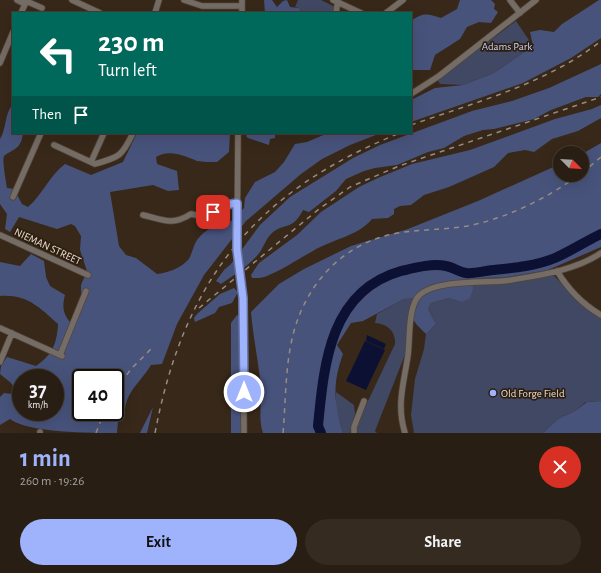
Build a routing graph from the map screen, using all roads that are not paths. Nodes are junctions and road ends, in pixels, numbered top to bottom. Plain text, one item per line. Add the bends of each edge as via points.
1 (17, 0) edge
2 (72, 0) edge
3 (159, 0) edge
4 (184, 0) edge
5 (403, 0) edge
6 (510, 0) edge
7 (536, 0) edge
8 (26, 1) edge
9 (336, 1) edge
10 (242, 3) edge
11 (42, 8) dead end
12 (21, 12) edge
13 (96, 12) edge
14 (153, 12) edge
15 (336, 12) edge
16 (359, 12) edge
17 (387, 12) edge
18 (520, 13) junction
19 (12, 34) edge
20 (0, 63) edge
21 (412, 93) edge
22 (42, 134) edge
23 (104, 134) edge
24 (133, 134) edge
25 (238, 134) edge
26 (54, 145) dead end
27 (91, 162) junction
28 (13, 197) dead end
29 (237, 203) junction
30 (143, 216) dead end
31 (0, 235) edge
32 (601, 252) edge
33 (557, 271) junction
34 (88, 275) dead end
35 (86, 291) dead end
36 (601, 315) edge
37 (0, 328) edge
38 (12, 333) junction
39 (0, 362) edge
40 (364, 401) dead end
41 (244, 433) edge
42 (354, 433) edge
43 (405, 433) edge

1 - 8 street
2 - 13 street
3 - 14 street
4 - 10 street via 195,5 224,6
5 - 17 street
6 - 18 street
7 - 18 street
8 - 11 street
8 - 12 street
9 - 15 street
9 - 16 street
18 - 21 street via 439,76
19 - 20 street
22 - 28 street
23 - 27 street
24 - 27 street via 124,152 95,164
25 - 29 street
26 - 27 street
29 - 30 street via 220,206 206,217 191,214 180,221
29 - 41 street via 238,257 243,298
31 - 34 street, NIEMAN STREET
32 - 33 street via 594,258
33 - 36 street via 582,302
33 - 43 street via 510,280 448,284 431,288 417,298 410,319 409,349 401,394 401,419
35 - 38 street via 61,356
37 - 38 street
38 - 39 street
40 - 42 street

